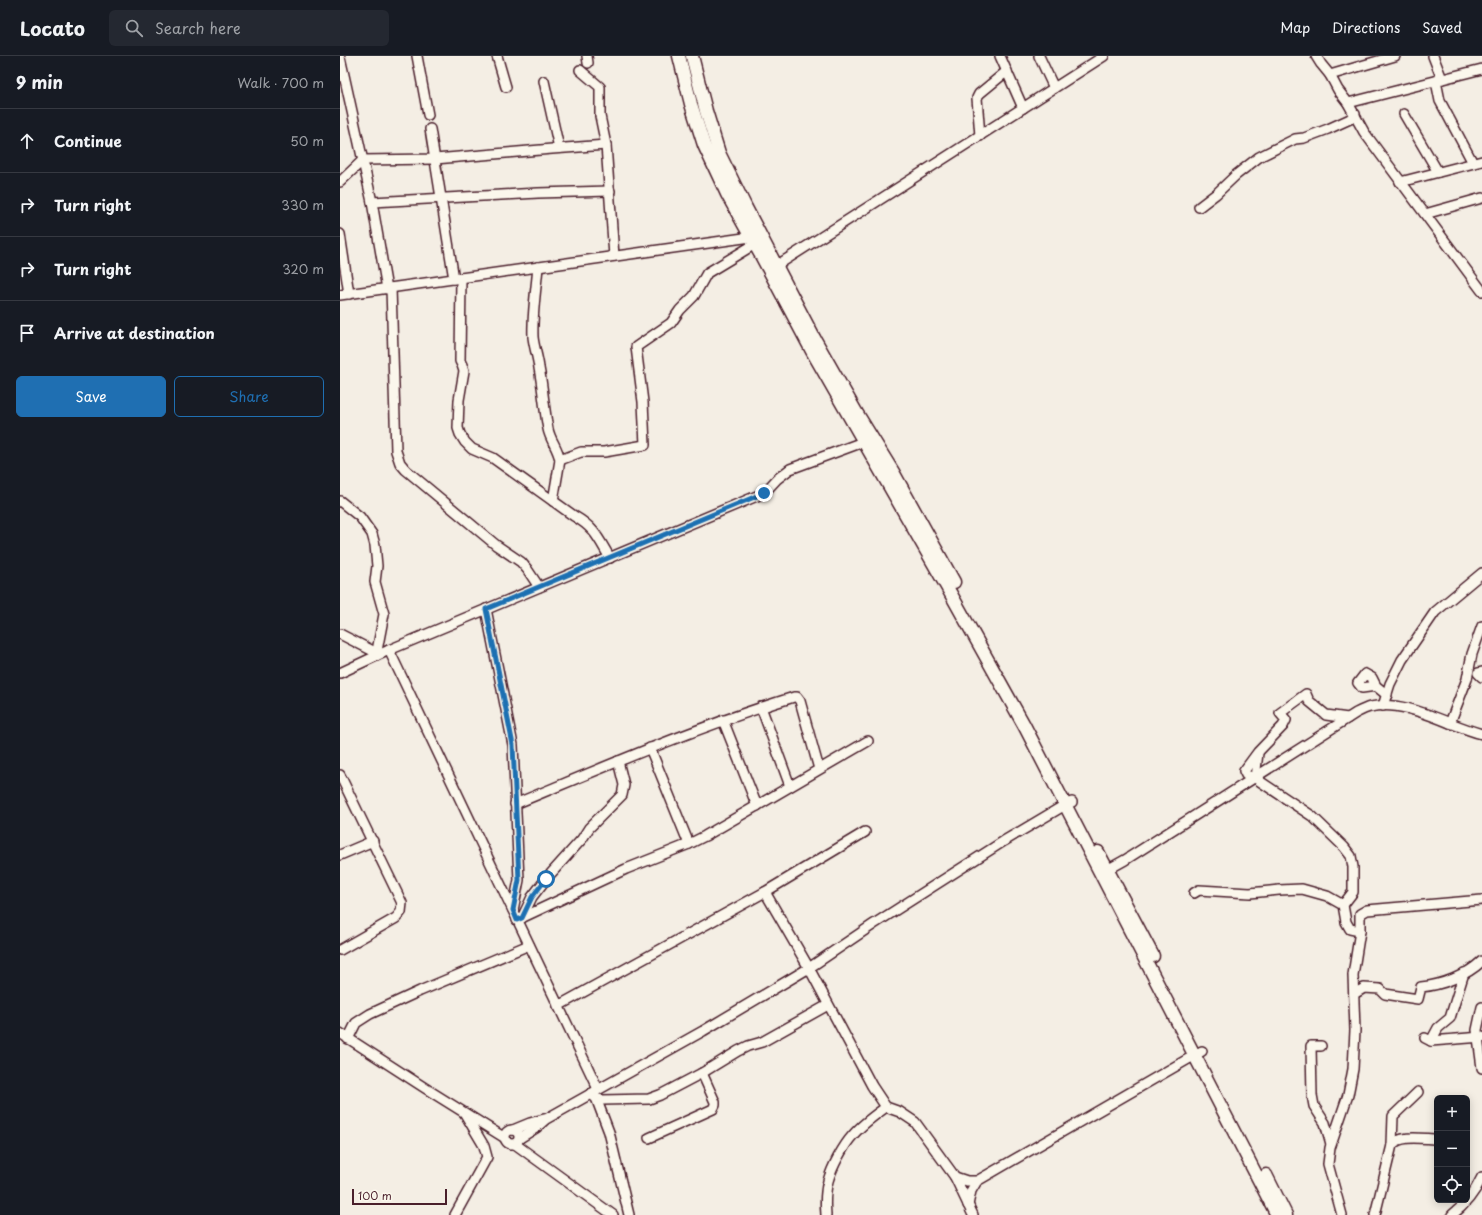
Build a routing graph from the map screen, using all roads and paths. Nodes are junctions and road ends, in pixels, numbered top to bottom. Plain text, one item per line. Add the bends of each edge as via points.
1 (417, 56) edge
2 (497, 56) edge
3 (678, 56) edge
4 (692, 56) edge
5 (1000, 56) edge
6 (1039, 56) edge
7 (1104, 56) edge
8 (1316, 56) edge
9 (1395, 56) edge
10 (1433, 56) edge
11 (340, 57) edge
12 (1482, 69) edge
13 (580, 70) dead end
14 (1007, 71) junction
15 (1330, 75) junction
16 (544, 80) dead end
17 (1439, 80) junction
18 (506, 86) dead end
19 (1054, 88) junction
20 (1348, 103) junction
21 (1023, 108) junction
22 (1355, 114) junction
23 (1404, 114) dead end
24 (428, 115) dead end
25 (430, 128) dead end
26 (980, 136) junction
27 (606, 145) junction
28 (559, 148) junction
29 (363, 158) junction
30 (435, 159) junction
31 (1477, 162) edge
32 (1438, 172) junction
33 (340, 182) edge
34 (1400, 182) junction
35 (610, 191) junction
36 (441, 198) junction
37 (1482, 198) edge
38 (372, 202) junction
39 (1199, 207) dead end
40 (1425, 214) junction
41 (340, 234) edge
42 (753, 241) junction
43 (614, 256) junction
44 (776, 266) junction
45 (538, 267) junction
46 (457, 278) junction
47 (389, 288) junction
48 (1482, 291) edge
49 (344, 295) edge
50 (863, 442) junction
51 (560, 460) junction
52 (553, 501) junction
53 (341, 504) edge
54 (610, 558) junction
55 (1482, 573) edge
56 (539, 587) junction
57 (486, 609) junction
58 (1482, 626) edge
59 (340, 634) edge
60 (389, 650) junction
61 (376, 655) junction
62 (1482, 672) edge
63 (340, 673) edge
64 (1482, 677) edge
65 (1376, 686) dead end
66 (1387, 695) junction
67 (1383, 706) junction
68 (761, 707) junction
69 (1348, 718) junction
70 (723, 720) junction
71 (1450, 723) junction
72 (1482, 728) edge
73 (1470, 731) junction
74 (1482, 734) edge
75 (868, 740) dead end
76 (650, 748) junction
77 (618, 761) junction
78 (819, 769) junction
79 (341, 778) edge
80 (1254, 778) junction
81 (790, 786) junction
82 (515, 804) junction
83 (1068, 804) junction
84 (757, 806) junction
85 (865, 832) dead end
86 (373, 842) junction
87 (689, 844) junction
88 (340, 855) edge
89 (1107, 870) junction
90 (765, 892) junction
91 (1194, 893) dead end
92 (1482, 900) edge
93 (1343, 905) junction
94 (513, 910) junction
95 (520, 919) junction
96 (1360, 931) junction
97 (529, 945) junction
98 (340, 950) edge
99 (1482, 961) edge
100 (808, 968) junction
101 (1464, 973) junction
102 (1354, 994) junction
103 (828, 1005) junction
104 (558, 1006) junction
105 (1482, 1010) edge
106 (340, 1033) edge
107 (348, 1039) junction
108 (1480, 1040) edge
109 (1322, 1046) dead end
110 (1198, 1053) junction
111 (1482, 1068) edge
112 (702, 1073) junction
113 (1418, 1092) dead end
114 (595, 1094) junction
115 (886, 1107) junction
116 (464, 1112) junction
117 (546, 1119) junction
118 (513, 1130) junction
119 (505, 1138) junction
120 (649, 1138) dead end
121 (1434, 1139) edge
122 (517, 1141) junction
123 (1331, 1144) junction
124 (1392, 1145) junction
125 (955, 1177) junction
126 (1482, 1177) edge
127 (977, 1181) junction
128 (968, 1205) junction
129 (455, 1215) edge
130 (613, 1215) edge
131 (630, 1215) edge
132 (826, 1215) edge
133 (973, 1215) edge
134 (1277, 1215) edge
135 (1286, 1215) edge
136 (1342, 1215) edge
137 (1375, 1215) edge
138 (1452, 1215) edge

1 - 24 street
2 - 18 street
3 - 42 main road via 704,145
4 - 44 main road via 719,153
5 - 14 street
6 - 19 street
7 - 19 street
8 - 15 street
9 - 15 street
10 - 17 street
11 - 29 street
12 - 17 street
13 - 27 street via 600,86 600,116
14 - 21 street
14 - 26 street via 977,98
15 - 20 street
16 - 28 street
17 - 20 street
17 - 31 street via 1440,100
19 - 21 street
20 - 22 street
21 - 26 street
22 - 34 street via 1364,132
22 - 39 street via 1328,129 1295,140 1259,157
23 - 32 street
25 - 30 street
26 - 44 street
27 - 28 street
27 - 35 street
28 - 30 street
29 - 30 street
29 - 33 street
29 - 38 street
30 - 36 street
31 - 32 street
32 - 34 street
34 - 40 street
35 - 36 street
35 - 43 street
36 - 38 street
36 - 46 street
37 - 40 street
38 - 47 street
40 - 48 street
41 - 49 street
42 - 43 street
42 - 50 main road
42 - 51 street via 706,273 694,296 671,323 636,347 645,445 604,452 581,452
43 - 45 street
44 - 83 main road via 1030,720
45 - 46 street
45 - 51 street via 533,340 548,430
46 - 47 street
46 - 52 street via 460,361 464,372 459,400 460,434 472,449 493,458
47 - 49 street
47 - 56 street via 396,451 400,463 484,535 521,562
50 - 54 street via 790,469 764,493
50 - 83 main road
51 - 52 street
52 - 54 street via 592,529
53 - 61 street via 360,517 372,534 375,545 375,582 384,614
54 - 56 street
55 - 66 street via 1435,612 1402,660
56 - 57 street
57 - 60 street
57 - 82 street via 513,745
58 - 71 street
59 - 61 street
60 - 61 street
60 - 94 street
61 - 63 street
62 - 64 street via 1478,673
65 - 66 street
66 - 67 street
67 - 69 street via 1370,707
67 - 71 street via 1410,708
68 - 70 street
68 - 78 street via 797,697
68 - 81 street
69 - 80 street
69 - 80 street via 1326,715 1309,702 1306,694 1280,713 1286,720 1284,726 1258,752
70 - 76 street
70 - 84 street
71 - 73 street
72 - 73 street
73 - 74 street
75 - 78 street
76 - 77 street
76 - 87 street
77 - 82 street
77 - 95 street via 624,785 622,795 594,822 546,879
78 - 81 street
79 - 86 street
80 - 89 street
80 - 93 street via 1312,816 1351,856 1353,892
81 - 84 street
82 - 94 street via 519,880
83 - 89 main road
83 - 100 street via 1004,841
83 - 110 main road
84 - 87 street
85 - 90 street
86 - 88 street
86 - 98 street via 402,903 402,912
87 - 95 street via 626,869
89 - 110 main road
90 - 100 street
90 - 104 street
91 - 93 street via 1199,890 1250,893 1302,889 1327,896
92 - 96 street via 1367,910 1360,914
93 - 96 street via 1350,930
94 - 95 street
95 - 97 street
96 - 102 street via 1353,975
97 - 104 street
97 - 107 street via 370,1014 356,1023
99 - 101 street via 1473,970
100 - 103 street
100 - 114 street
101 - 102 street via 1435,986 1421,987 1418,999 1385,994 1380,989 1364,988
101 - 108 street via 1450,1018 1428,1039
102 - 123 street via 1353,1069 1348,1095
103 - 112 street via 762,1042 738,1051
103 - 115 street
104 - 114 street
105 - 108 street via 1476,1030
106 - 107 street
107 - 116 street
108 - 111 street
109 - 123 street via 1311,1046 1312,1095 1314,1106 1325,1123
110 - 127 street
110 - 134 main road
110 - 135 main road
112 - 114 street via 649,1099 615,1100
112 - 120 street via 715,1102 713,1109
113 - 124 street via 1393,1116
114 - 117 street
114 - 131 street
115 - 125 street via 916,1122
115 - 132 street via 853,1135 842,1152 828,1181
116 - 119 street
116 - 129 street via 487,1156
117 - 118 street
117 - 122 street
118 - 119 street via 506,1133
118 - 122 street via 518,1132
119 - 122 street via 509,1143
121 - 124 street via 1402,1139
122 - 130 street
123 - 136 street via 1328,1164
124 - 137 street
125 - 127 street
125 - 128 street
126 - 138 street via 1478,1187
127 - 128 street via 971,1191
128 - 133 street

